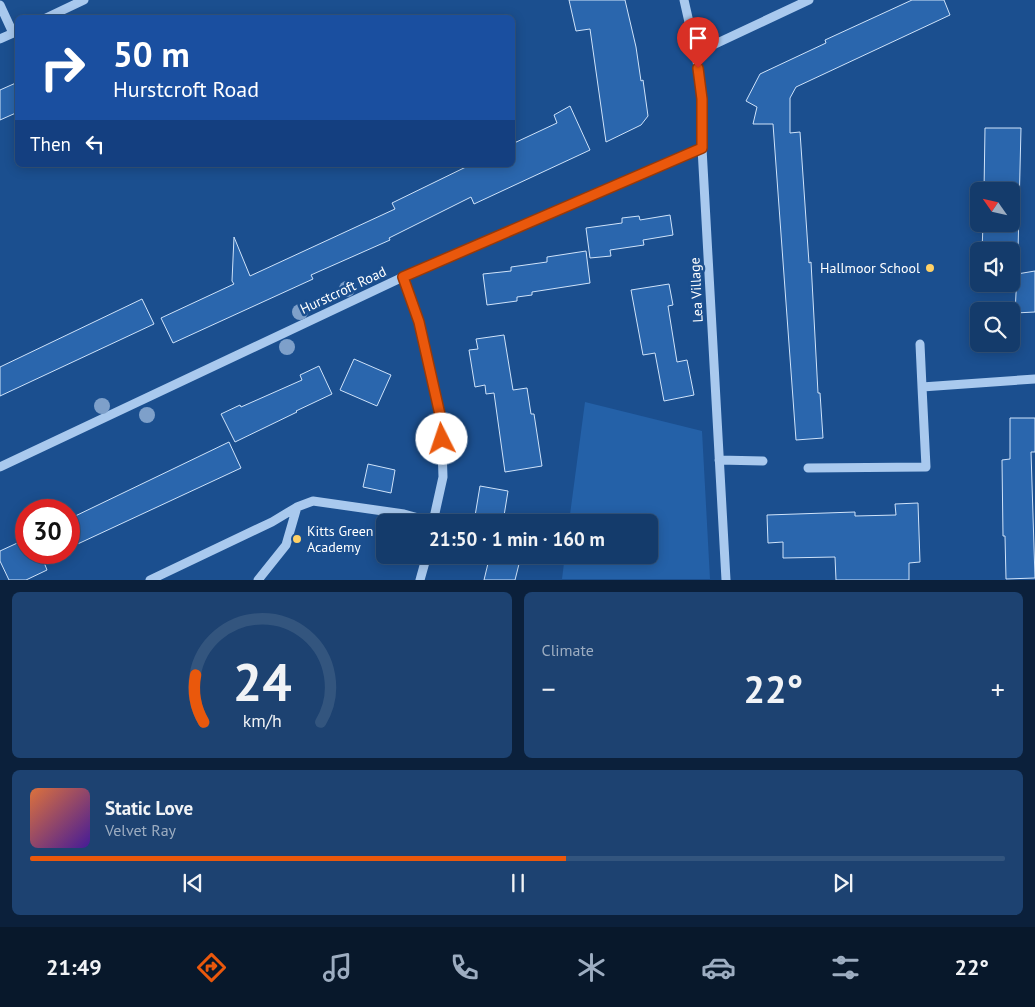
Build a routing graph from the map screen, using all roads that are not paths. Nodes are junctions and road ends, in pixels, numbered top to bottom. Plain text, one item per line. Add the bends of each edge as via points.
1 (84, 0) edge
2 (684, 0) edge
3 (809, 0) edge
4 (0, 5) edge
5 (52, 15) edge
6 (15, 32) edge
7 (0, 39) edge
8 (696, 53) junction
9 (702, 148) junction
10 (403, 277) junction
11 (920, 344) dead end
12 (1035, 379) edge
13 (922, 387) junction
14 (719, 460) junction
15 (763, 461) dead end
16 (0, 467) edge
17 (808, 468) dead end
18 (297, 507) junction
19 (404, 514) edge
20 (435, 514) edge
21 (424, 564) edge
22 (150, 580) edge
23 (258, 580) edge
24 (420, 580) edge
25 (726, 580) edge

1 - 5 street
2 - 8 street, Lea Village
3 - 8 street
4 - 6 street
6 - 7 street
8 - 9 street, Lea Village via 702,99
9 - 10 street, Hurstcroft Road
9 - 14 street, Lea Village
10 - 16 street, Hurstcroft Road
10 - 20 street via 419,322 441,419 443,477
11 - 13 street
12 - 13 street
13 - 17 street via 926,467
14 - 15 street
14 - 25 street, Lea Village
18 - 19 street via 313,501
18 - 22 street
18 - 23 street via 286,545
21 - 24 street

